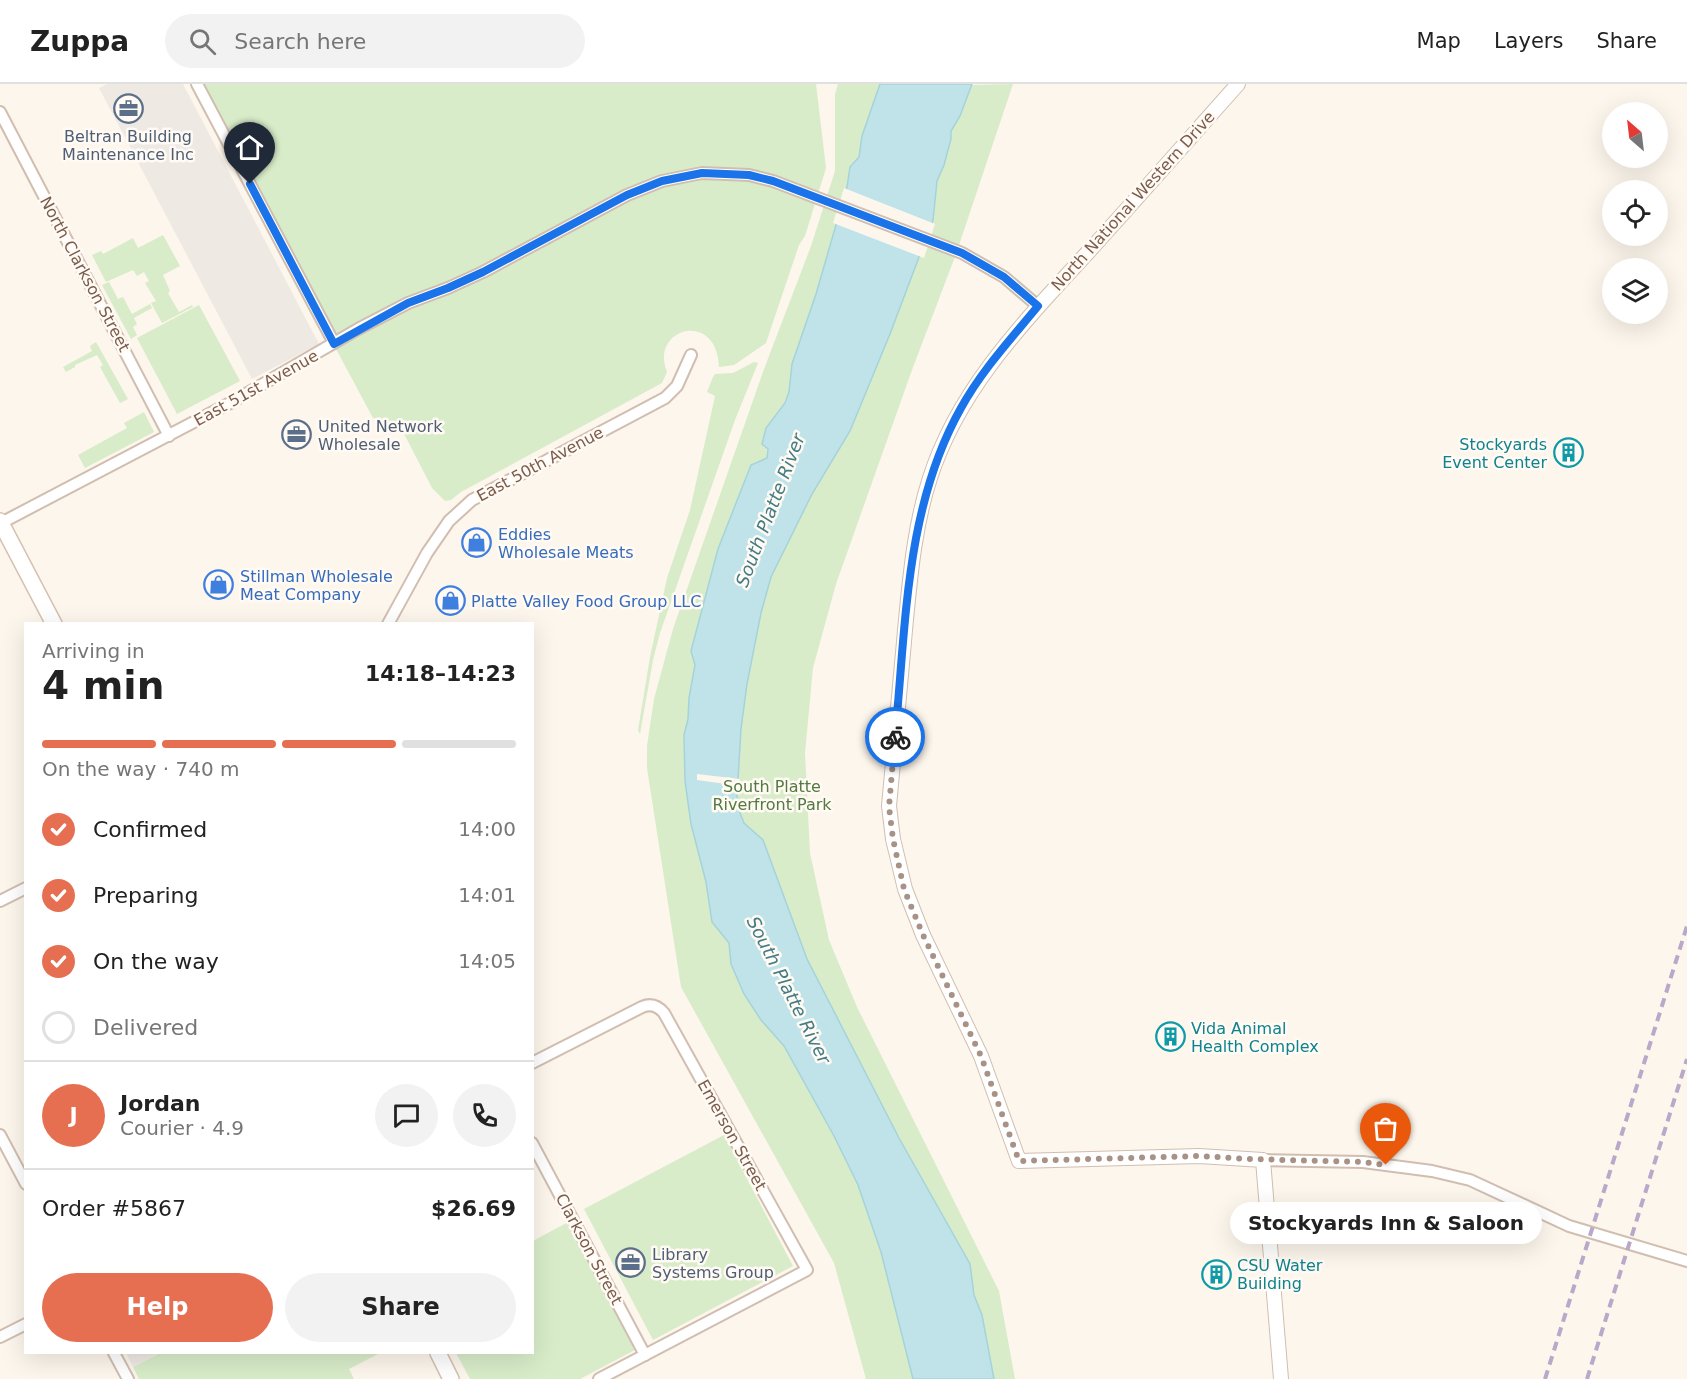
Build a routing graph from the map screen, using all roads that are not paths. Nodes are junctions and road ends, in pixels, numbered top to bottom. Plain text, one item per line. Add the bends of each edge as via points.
1 (197, 84) edge
2 (1238, 84) edge
3 (0, 112) edge
4 (1038, 306) junction
5 (334, 344) junction
6 (691, 355) dead end
7 (169, 435) junction
8 (1, 522) edge
9 (53, 622) edge
10 (389, 622) edge
11 (24, 889) edge
12 (0, 901) edge
13 (534, 1062) edge
14 (0, 1135) edge
15 (534, 1147) edge
16 (1263, 1160) junction
17 (24, 1180) edge
18 (1687, 1261) edge
19 (24, 1325) edge
20 (0, 1337) edge
21 (115, 1354) edge
22 (439, 1354) edge
23 (645, 1355) junction
24 (128, 1379) edge
25 (452, 1379) edge
26 (599, 1379) edge
27 (1281, 1379) edge

1 - 5 street
2 - 4 street, North National Western Drive
3 - 7 street, North Clarkson Street
4 - 5 street, East 51st Avenue via 1004,277 962,253 757,177 702,173 662,181 627,195 483,272 408,303
4 - 16 street, North National Western Drive via 989,364 962,406 944,440 919,520 889,807 904,889 981,1056 1019,1161 1199,1156
5 - 7 street, East 51st Avenue
6 - 10 street, East 50th Avenue via 677,387 665,398 472,500 438,537
7 - 8 street, East 51st Avenue
8 - 9 main road
11 - 12 street
13 - 23 street, Emerson Street via 642,1006 653,1005 664,1013 807,1270
14 - 17 street
15 - 23 street, Clarkson Street
16 - 18 street via 1363,1162 1470,1180 1569,1226
16 - 27 street
19 - 20 street
21 - 24 street
22 - 25 main road
23 - 26 street

